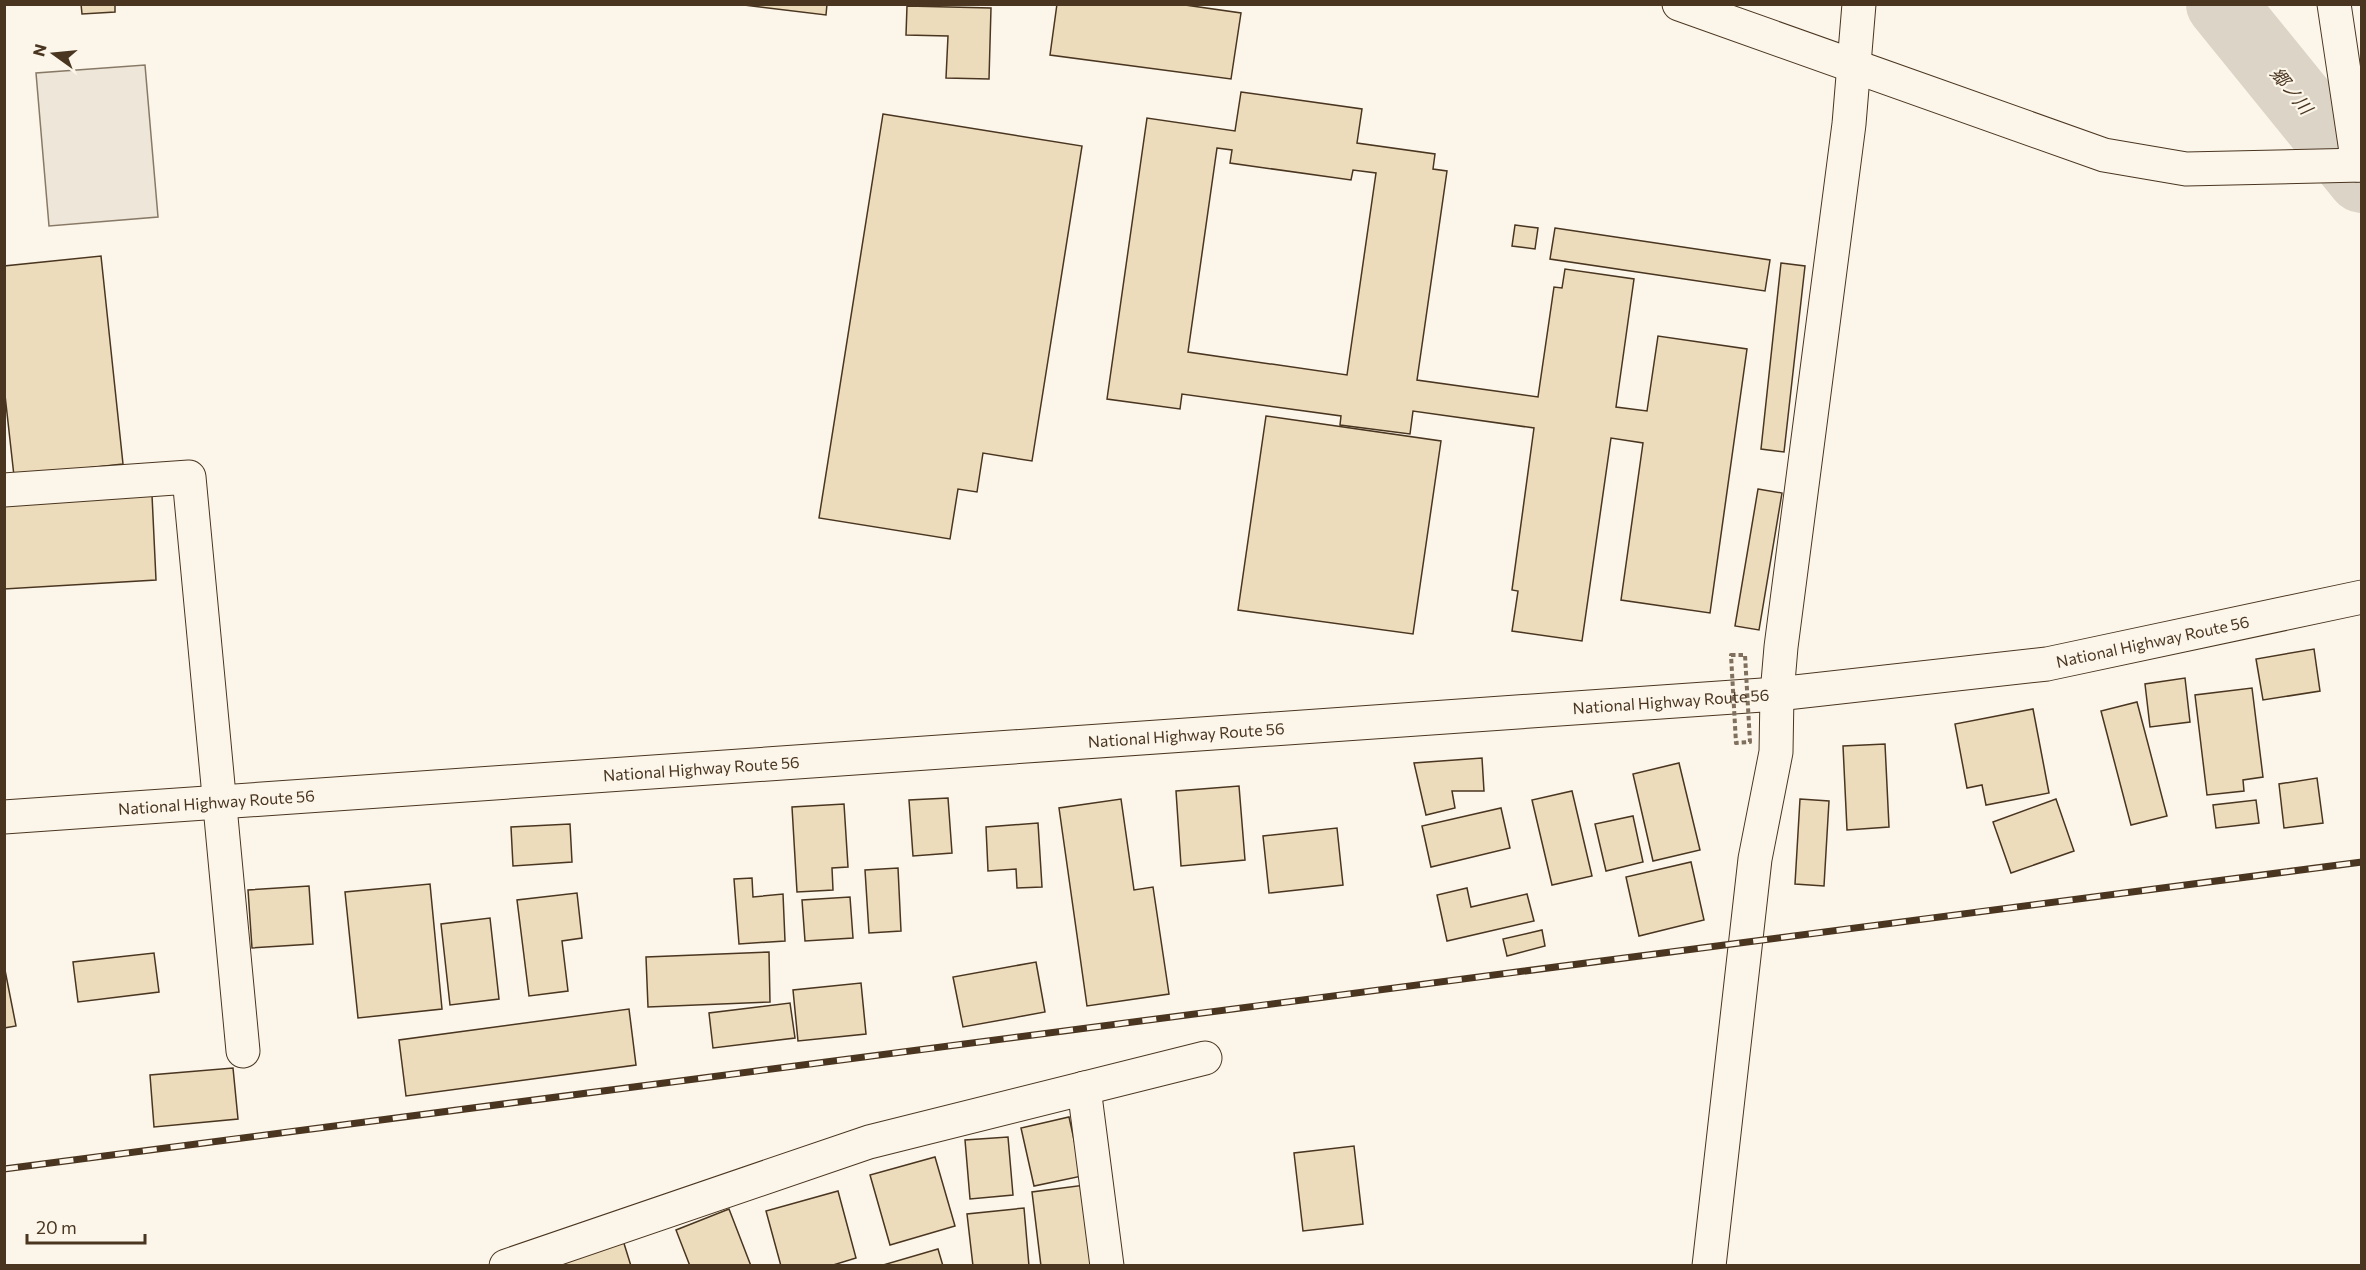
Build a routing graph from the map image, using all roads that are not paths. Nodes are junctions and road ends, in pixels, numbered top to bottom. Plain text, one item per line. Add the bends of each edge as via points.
1 (1678, 4) edge
2 (1859, 4) edge
3 (2334, 4) edge
4 (1852, 67) junction
5 (2360, 165) edge
6 (4, 490) edge
7 (2361, 597) edge
8 (1777, 694) junction
9 (218, 801) junction
10 (4, 817) edge
11 (243, 1051) dead end
12 (1204, 1058) dead end
13 (1084, 1088) junction
14 (506, 1266) edge
15 (1107, 1266) edge
16 (1709, 1266) edge

1 - 4 main road
2 - 4 main road
3 - 5 main road
4 - 5 main road via 2104,155 2186,169
4 - 8 main road via 1849,124
6 - 9 main road via 189,477
7 - 8 main road, National Highway Route 56 via 2048,664
8 - 9 main road, National Highway Route 56
8 - 16 main road via 1776,752 1755,859
9 - 10 main road, National Highway Route 56
9 - 11 main road
12 - 13 main road
13 - 14 main road via 869,1142
13 - 15 main road

